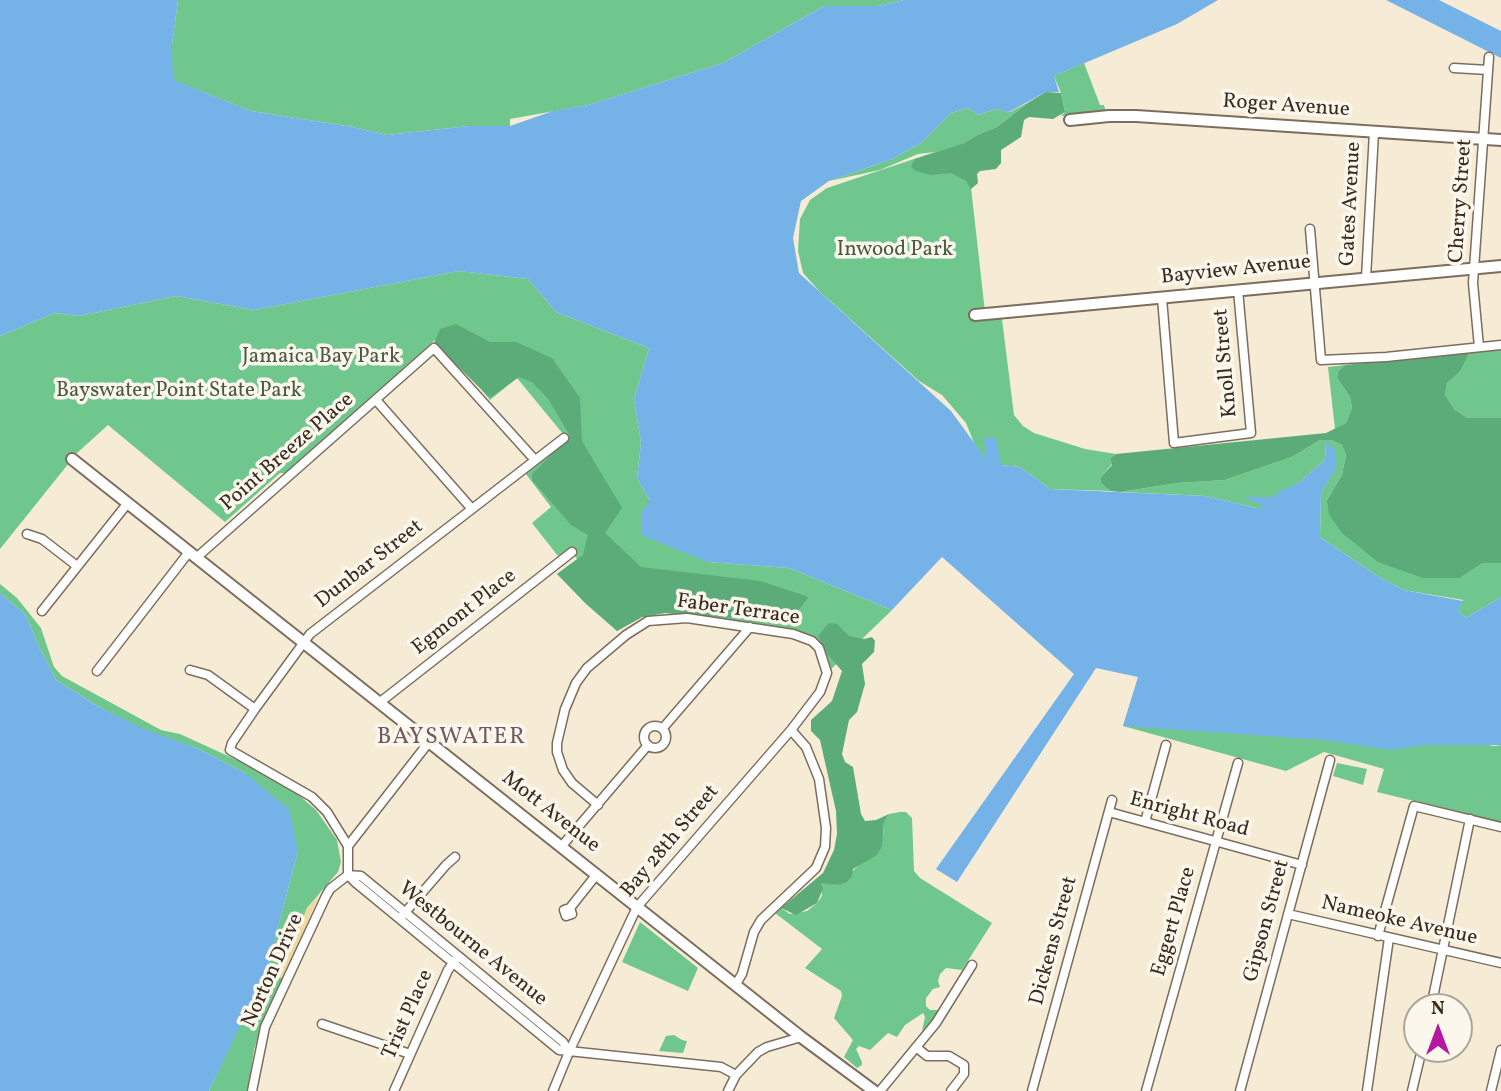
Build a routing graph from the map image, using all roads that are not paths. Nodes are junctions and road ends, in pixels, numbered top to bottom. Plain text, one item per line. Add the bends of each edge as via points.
1 (1489, 57) dead end
2 (1454, 68) dead end
3 (1488, 70) junction
4 (1070, 120) dead end
5 (1374, 132) junction
6 (1483, 139) junction
7 (1501, 140) edge
8 (1310, 229) dead end
9 (1501, 266) edge
10 (1475, 268) junction
11 (1366, 278) junction
12 (1314, 283) junction
13 (1238, 290) junction
14 (1162, 298) junction
15 (975, 315) dead end
16 (1501, 345) edge
17 (1479, 347) junction
18 (376, 400) junction
19 (564, 438) dead end
20 (72, 459) dead end
21 (536, 460) junction
22 (127, 504) junction
23 (472, 509) junction
24 (27, 534) dead end
25 (572, 552) dead end
26 (192, 555) junction
27 (77, 566) junction
28 (42, 611) dead end
29 (750, 627) junction
30 (304, 644) junction
31 (190, 670) dead end
32 (97, 671) dead end
33 (827, 673) joint
34 (380, 704) junction
35 (255, 709) junction
36 (663, 728) junction
37 (791, 730) junction
38 (429, 742) junction
39 (1166, 745) dead end
40 (648, 746) junction
41 (1329, 760) dead end
42 (1238, 763) dead end
43 (1112, 800) dead end
44 (598, 805) junction
45 (1109, 812) junction
46 (1470, 819) junction
47 (1145, 822) junction
48 (1501, 827) edge
49 (1216, 842) junction
50 (348, 846) junction
51 (561, 847) junction
52 (455, 857) dead end
53 (1302, 866) junction
54 (348, 874) junction
55 (597, 874) junction
56 (637, 907) junction
57 (570, 908) dead end
58 (1288, 914) junction
59 (402, 915) junction
60 (1378, 936) junction
61 (1389, 938) junction
62 (1443, 949) junction
63 (456, 958) junction
64 (1501, 963) edge
65 (972, 965) dead end
66 (736, 984) junction
67 (1435, 993) edge
68 (322, 1024) dead end
69 (801, 1037) junction
70 (916, 1047) junction
71 (1501, 1050) edge
72 (569, 1052) junction
73 (410, 1054) junction
74 (1419, 1063) edge
75 (736, 1074) junction
76 (1498, 1075) edge
77 (252, 1091) edge
78 (394, 1091) edge
79 (553, 1091) edge
80 (728, 1091) edge
81 (874, 1091) edge
82 (880, 1091) edge
83 (951, 1091) edge
84 (1032, 1091) edge
85 (1146, 1091) edge
86 (1240, 1091) edge
87 (1367, 1091) edge
88 (1412, 1091) edge
89 (1491, 1091) edge

1 - 3 street, Cherry Street
2 - 3 street
3 - 6 street, Cherry Street
4 - 5 street, Roger Avenue via 1136,116
5 - 6 street, Roger Avenue
5 - 11 street, Gates Avenue
6 - 7 street, Roger Avenue
6 - 10 street, Cherry Street
8 - 12 street
9 - 10 street, Bayview Avenue
10 - 11 street, Bayview Avenue
10 - 17 street, Cherry Street
11 - 12 street, Bayview Avenue
12 - 13 street, Bayview Avenue
12 - 17 street via 1321,360
13 - 14 street, Bayview Avenue
13 - 14 street, Knoll Street via 1251,433 1174,443
14 - 15 street, Bayview Avenue
16 - 17 street
18 - 21 street, Point Breeze Place via 434,348
18 - 23 street
18 - 26 street, Point Breeze Place
19 - 21 street, Dunbar Street
20 - 22 street, Mott Avenue
21 - 23 street, Dunbar Street
22 - 26 street, Mott Avenue
22 - 27 street
23 - 30 street, Dunbar Street via 310,634
24 - 27 street via 42,539
25 - 34 street, Egmont Place
26 - 30 street, Mott Avenue
26 - 32 street, Point Breeze Place
27 - 28 street
29 - 33 street, Faber Terrace via 812,641 824,657
29 - 36 street
29 - 44 street, Faber Terrace via 687,618 648,621 587,668 565,709 557,752 568,777
30 - 34 street, Mott Avenue
30 - 35 street, Dunbar Street
31 - 35 street via 208,675
33 - 37 street, Bay 28th Street via 820,692
34 - 38 street, Mott Avenue
35 - 50 street, Dunbar Street via 230,750 312,797
36 - 40 street via 665,742
36 - 40 street via 653,725 646,729
37 - 56 street, Bay 28th Street
37 - 66 street via 806,747 820,779 825,847 817,868 761,920
38 - 50 street
38 - 51 street, Mott Avenue
39 - 47 street
40 - 44 street
41 - 53 street, Gipson Street
42 - 49 street, Eggert Place
43 - 45 street, Dickens Street
44 - 51 street
45 - 47 street, Enright Road
45 - 84 street, Dickens Street
46 - 48 street
46 - 60 street via 1415,806
46 - 62 street
47 - 49 street, Enright Road
49 - 53 street, Enright Road
49 - 85 street, Eggert Place
50 - 54 street
51 - 55 street, Mott Avenue
52 - 59 street
53 - 58 street, Gipson Street
54 - 59 street, Westbourne Avenue
54 - 77 street, Norton Drive via 326,896 265,1027
55 - 56 street, Mott Avenue
55 - 57 street
56 - 66 street, Mott Avenue
56 - 72 street, Bay 28th Street
58 - 60 street, Nameoke Avenue
58 - 86 street, Gipson Street
59 - 63 street, Westbourne Avenue
60 - 61 street, Nameoke Avenue
61 - 62 street, Nameoke Avenue
61 - 87 street
62 - 64 street, Nameoke Avenue
62 - 67 street
63 - 72 street, Westbourne Avenue via 559,1050
63 - 73 street, Trist Place
65 - 70 street
66 - 69 street, Mott Avenue
68 - 73 street
69 - 75 street via 767,1047
69 - 81 street, Mott Avenue
70 - 82 street
70 - 83 street via 927,1056 949,1056 964,1065 964,1074
71 - 76 street
72 - 75 street, Westbourne Avenue via 722,1067
72 - 79 street, Bay 28th Street
73 - 78 street, Trist Place
74 - 88 street
75 - 80 street
76 - 89 street

